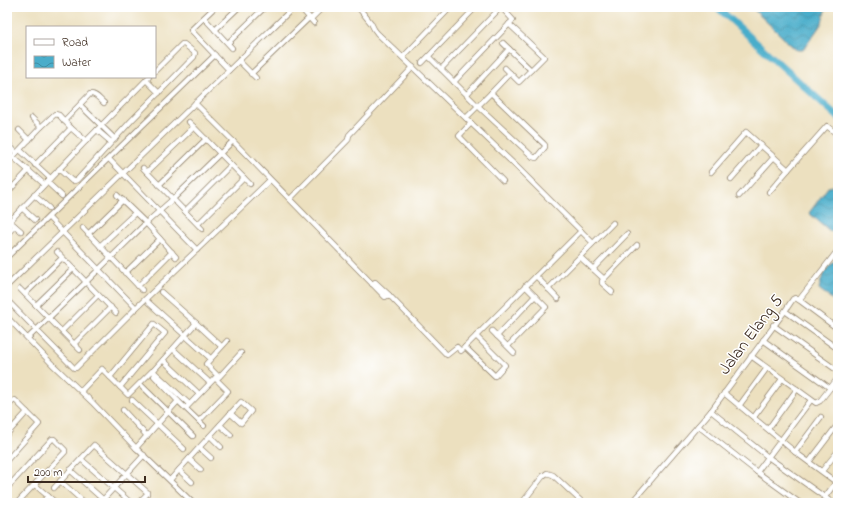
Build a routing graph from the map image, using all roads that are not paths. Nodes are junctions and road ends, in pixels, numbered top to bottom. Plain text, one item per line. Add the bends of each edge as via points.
1 (215, 7) edge
2 (239, 7) edge
3 (265, 7) edge
4 (294, 7) edge
5 (300, 7) edge
6 (323, 7) edge
7 (358, 7) edge
8 (451, 7) edge
9 (476, 7) edge
10 (204, 18) junction
11 (311, 20) junction
12 (509, 24) junction
13 (215, 30) junction
14 (228, 43) junction
15 (503, 43) dead end
16 (232, 48) dead end
17 (509, 49) junction
18 (214, 55) junction
19 (402, 57) junction
20 (428, 57) junction
21 (239, 61) junction
22 (422, 63) dead end
23 (413, 68) junction
24 (505, 68) dead end
25 (441, 69) junction
26 (156, 70) edge
27 (229, 70) junction
28 (531, 70) junction
29 (510, 73) junction
30 (252, 74) junction
31 (148, 78) edge
32 (256, 78) dead end
33 (454, 82) junction
34 (159, 92) junction
35 (491, 93) junction
36 (467, 94) junction
37 (104, 103) dead end
38 (195, 103) junction
39 (80, 105) junction
40 (478, 106) junction
41 (32, 118) dead end
42 (466, 118) junction
43 (64, 121) junction
44 (189, 122) dead end
45 (471, 123) junction
46 (41, 126) junction
47 (194, 127) junction
48 (71, 128) junction
49 (99, 128) junction
50 (19, 130) dead end
51 (838, 135) edge
52 (206, 139) junction
53 (29, 140) junction
54 (86, 141) junction
55 (113, 141) junction
56 (233, 141) junction
57 (7, 142) edge
58 (761, 146) junction
59 (16, 153) junction
60 (220, 153) junction
61 (774, 157) junction
62 (109, 159) junction
63 (7, 163) edge
64 (35, 165) junction
65 (231, 165) junction
66 (143, 168) dead end
67 (59, 169) junction
68 (29, 170) junction
69 (788, 170) junction
70 (147, 172) junction
71 (711, 172) dead end
72 (122, 173) junction
73 (244, 178) junction
74 (731, 179) dead end
75 (270, 180) junction
76 (47, 181) junction
77 (503, 181) dead end
78 (250, 184) dead end
79 (160, 185) junction
80 (769, 192) dead end
81 (7, 193) edge
82 (34, 195) junction
83 (118, 195) dead end
84 (62, 196) dead end
85 (739, 196) dead end
86 (173, 199) junction
87 (123, 200) junction
88 (290, 200) junction
89 (22, 208) junction
90 (49, 208) dead end
91 (159, 211) junction
92 (185, 211) junction
93 (135, 213) junction
94 (49, 218) junction
95 (8, 220) edge
96 (35, 220) dead end
97 (146, 223) junction
98 (613, 223) dead end
99 (198, 224) junction
100 (15, 226) junction
101 (83, 228) dead end
102 (202, 229) dead end
103 (21, 231) dead end
104 (581, 231) junction
105 (62, 233) junction
106 (7, 234) edge
107 (88, 234) junction
108 (627, 234) dead end
109 (160, 239) junction
110 (593, 243) junction
111 (638, 245) dead end
112 (100, 246) junction
113 (197, 250) junction
114 (838, 250) edge
115 (57, 252) dead end
116 (172, 252) junction
117 (7, 257) edge
118 (111, 257) junction
119 (176, 257) dead end
120 (580, 257) junction
121 (62, 258) junction
122 (73, 269) junction
123 (593, 269) junction
124 (99, 270) junction
125 (125, 273) junction
126 (536, 276) junction
127 (604, 279) junction
128 (86, 282) junction
129 (7, 286) edge
130 (138, 286) junction
131 (526, 286) junction
132 (20, 289) dead end
133 (548, 289) junction
134 (142, 290) dead end
135 (162, 292) dead end
136 (612, 292) dead end
137 (25, 294) junction
138 (98, 295) junction
139 (535, 296) junction
140 (558, 299) dead end
141 (7, 300) edge
142 (799, 300) junction
143 (148, 302) dead end
144 (36, 305) junction
145 (111, 307) junction
146 (136, 308) junction
147 (784, 311) junction
148 (116, 313) dead end
149 (7, 317) edge
150 (49, 318) junction
151 (196, 323) junction
152 (774, 325) junction
153 (838, 329) edge
154 (36, 330) junction
155 (62, 331) junction
156 (492, 331) dead end
157 (185, 335) junction
158 (476, 336) junction
159 (497, 336) junction
160 (28, 338) junction
161 (763, 340) junction
162 (227, 341) dead end
163 (74, 344) junction
164 (220, 345) dead end
165 (508, 346) junction
166 (465, 347) junction
167 (173, 349) junction
168 (838, 349) edge
169 (80, 350) dead end
170 (241, 353) dead end
171 (514, 353) dead end
172 (751, 356) junction
173 (209, 357) dead end
174 (163, 360) junction
175 (767, 368) junction
176 (838, 371) edge
177 (154, 373) junction
178 (110, 377) junction
179 (217, 377) junction
180 (838, 378) edge
181 (782, 379) junction
182 (208, 381) dead end
183 (142, 386) dead end
184 (120, 387) junction
185 (830, 388) junction
186 (797, 389) junction
187 (81, 391) junction
188 (197, 392) dead end
189 (724, 393) junction
190 (132, 400) dead end
191 (811, 400) junction
192 (178, 401) junction
193 (188, 403) dead end
194 (740, 406) junction
195 (7, 407) edge
196 (186, 408) junction
197 (123, 410) dead end
198 (711, 411) junction
199 (26, 412) junction
200 (168, 412) junction
201 (230, 413) junction
202 (754, 417) junction
203 (821, 417) dead end
204 (199, 421) junction
205 (157, 424) junction
206 (220, 425) junction
207 (204, 426) dead end
208 (698, 426) junction
209 (835, 428) dead end
210 (768, 429) junction
211 (7, 434) edge
212 (231, 435) dead end
213 (147, 436) junction
214 (193, 436) dead end
215 (210, 436) junction
216 (781, 441) junction
217 (221, 447) dead end
218 (136, 448) junction
219 (200, 448) junction
220 (184, 449) dead end
221 (838, 451) edge
222 (795, 452) junction
223 (144, 455) junction
224 (768, 457) junction
225 (211, 458) dead end
226 (81, 459) junction
227 (189, 459) junction
228 (7, 460) edge
229 (810, 462) junction
230 (70, 470) junction
231 (179, 470) junction
232 (201, 470) dead end
233 (822, 471) junction
234 (757, 472) junction
235 (126, 474) junction
236 (170, 480) junction
237 (60, 481) junction
238 (837, 481) edge
239 (192, 482) dead end
240 (35, 484) junction
241 (7, 488) edge
242 (54, 488) dead end
243 (114, 488) junction
244 (48, 496) junction
245 (825, 497) junction
246 (104, 502) edge
247 (17, 503) edge
248 (42, 503) edge
249 (56, 503) edge
250 (85, 503) edge
251 (131, 503) edge
252 (138, 503) edge
253 (193, 503) edge
254 (522, 503) edge
255 (583, 503) edge
256 (631, 503) edge
257 (800, 503) edge
258 (833, 503) edge

1 - 10 street
2 - 13 street
3 - 14 street
4 - 21 street
5 - 11 street
6 - 11 street
7 - 19 street via 374,29
8 - 19 street
9 - 20 street
10 - 13 street
10 - 18 street via 189,29
11 - 30 street
12 - 25 street via 513,20 501,8
12 - 28 street via 544,57
12 - 33 street
13 - 14 street
14 - 16 street
15 - 17 street
17 - 28 street
17 - 36 street
18 - 27 street
18 - 62 street
19 - 23 street
20 - 22 street
20 - 25 street
21 - 27 street
21 - 30 street
23 - 42 street
23 - 88 street
24 - 29 street
25 - 33 street
26 - 34 street via 182,44 187,45 195,54
27 - 38 street
28 - 29 street via 519,82
29 - 35 street
30 - 32 street
31 - 34 street
31 - 49 street
33 - 36 street
34 - 55 street
35 - 40 street
35 - 40 street via 545,146 544,149 534,158
36 - 40 street
37 - 39 street via 93,94
38 - 56 street
38 - 72 street
39 - 43 street
39 - 49 street
40 - 42 street
41 - 46 street
42 - 45 street
43 - 46 street via 55,114
43 - 48 street
44 - 47 street
45 - 77 street via 459,136
45 - 104 street
46 - 53 street
47 - 52 street
47 - 70 street
48 - 54 street
48 - 64 street
49 - 54 street
49 - 55 street
50 - 53 street
51 - 69 street via 828,126
52 - 60 street
52 - 79 street
53 - 59 street
54 - 67 street
55 - 67 street via 77,180 72,181
56 - 60 street
56 - 75 street
57 - 59 street
58 - 61 street
58 - 71 street via 746,132
58 - 74 street
59 - 63 street
59 - 64 street
59 - 68 street
60 - 65 street
60 - 86 street
61 - 69 street
61 - 85 street
62 - 72 street
62 - 94 street
64 - 76 street
65 - 73 street
65 - 92 street
66 - 70 street
67 - 76 street
68 - 76 street
68 - 81 street
69 - 80 street
70 - 79 street
72 - 91 street
72 - 105 street
73 - 78 street
73 - 99 street
75 - 88 street
75 - 113 street
76 - 82 street
76 - 84 street
79 - 86 street
82 - 89 street
82 - 90 street
83 - 87 street
86 - 91 street
86 - 92 street
87 - 93 street
87 - 107 street
88 - 166 street via 385,297 389,295 447,355 457,347 461,351
89 - 95 street
89 - 96 street
91 - 97 street
91 - 113 street
92 - 99 street
93 - 97 street
93 - 112 street
94 - 105 street
94 - 117 street
95 - 100 street
97 - 109 street
97 - 118 street
98 - 110 street
99 - 102 street
100 - 103 street
100 - 106 street
101 - 107 street
104 - 110 street
104 - 126 street
105 - 124 street
105 - 129 street
107 - 112 street
108 - 123 street
109 - 116 street
109 - 125 street
110 - 120 street
111 - 127 street
112 - 118 street
113 - 146 street
114 - 142 street
115 - 121 street
116 - 119 street
116 - 130 street
118 - 124 street
118 - 125 street
120 - 123 street
120 - 133 street
121 - 122 street
121 - 137 street
122 - 128 street
122 - 144 street
123 - 127 street
124 - 128 street
124 - 146 street
125 - 130 street
126 - 131 street
126 - 133 street
127 - 136 street via 602,283
128 - 138 street
128 - 150 street
130 - 134 street
131 - 139 street
131 - 158 street
132 - 137 street
133 - 140 street
135 - 151 street
137 - 144 street
138 - 145 street
138 - 155 street
139 - 159 street
139 - 165 street via 546,307
141 - 154 street
142 - 147 street, Jalan Elang 5 via 793,299
142 - 153 street, Jalan Elang 5
143 - 157 street
144 - 150 street
145 - 148 street
145 - 163 street
146 - 154 street via 76,368
147 - 152 street, Jalan Elang 5
147 - 168 street
149 - 160 street
150 - 154 street
150 - 155 street
151 - 157 street
151 - 164 street
152 - 161 street, Jalan Elang 5
152 - 176 street
154 - 160 street
155 - 163 street
156 - 159 street
157 - 167 street
157 - 173 street
158 - 166 street
158 - 166 street via 506,365 495,376
159 - 165 street
160 - 187 street
161 - 172 street, Jalan Elang 5
161 - 185 street
162 - 179 street via 206,364
163 - 169 street
165 - 171 street
167 - 174 street
167 - 182 street
170 - 179 street
172 - 175 street
172 - 189 street, Jalan Elang 5
174 - 177 street
174 - 188 street
175 - 181 street
175 - 194 street
177 - 184 street via 152,371 128,395
177 - 192 street
177 - 193 street
178 - 184 street
178 - 184 street via 154,324 165,334
178 - 187 street via 102,369
179 - 196 street
179 - 204 street via 228,391
180 - 185 street
181 - 186 street
181 - 202 street
183 - 200 street
185 - 191 street via 820,402
186 - 191 street
186 - 210 street
187 - 218 street
189 - 194 street
189 - 198 street, Jalan Elang 5
190 - 205 street
191 - 216 street
192 - 196 street
192 - 200 street
194 - 202 street
195 - 199 street via 14,400
196 - 204 street
197 - 213 street
198 - 208 street, Jalan Elang 5
198 - 224 street
199 - 211 street
199 - 228 street via 38,426
200 - 205 street
200 - 214 street
201 - 201 street via 241,402 251,411 241,423
201 - 206 street
202 - 210 street
203 - 222 street
204 - 207 street
205 - 213 street
205 - 220 street
206 - 212 street
206 - 215 street
208 - 234 street
208 - 256 street, Jalan Elang 5
209 - 229 street
210 - 216 street
213 - 218 street
215 - 217 street
215 - 219 street
216 - 222 street
216 - 224 street
218 - 223 street
219 - 225 street
219 - 227 street
221 - 233 street
222 - 229 street
223 - 235 street
223 - 236 street
224 - 234 street
224 - 245 street
226 - 230 street
226 - 235 street via 94,445
226 - 243 street
227 - 231 street
227 - 232 street
229 - 233 street
230 - 237 street
230 - 246 street
231 - 236 street
231 - 239 street
233 - 238 street
234 - 257 street
235 - 243 street
235 - 252 street via 147,492
236 - 253 street
237 - 242 street
237 - 250 street
238 - 245 street
240 - 241 street via 65,452 53,439
240 - 244 street
240 - 247 street
243 - 246 street
243 - 251 street
244 - 248 street
244 - 249 street
245 - 258 street
254 - 255 street via 547,473 553,475

